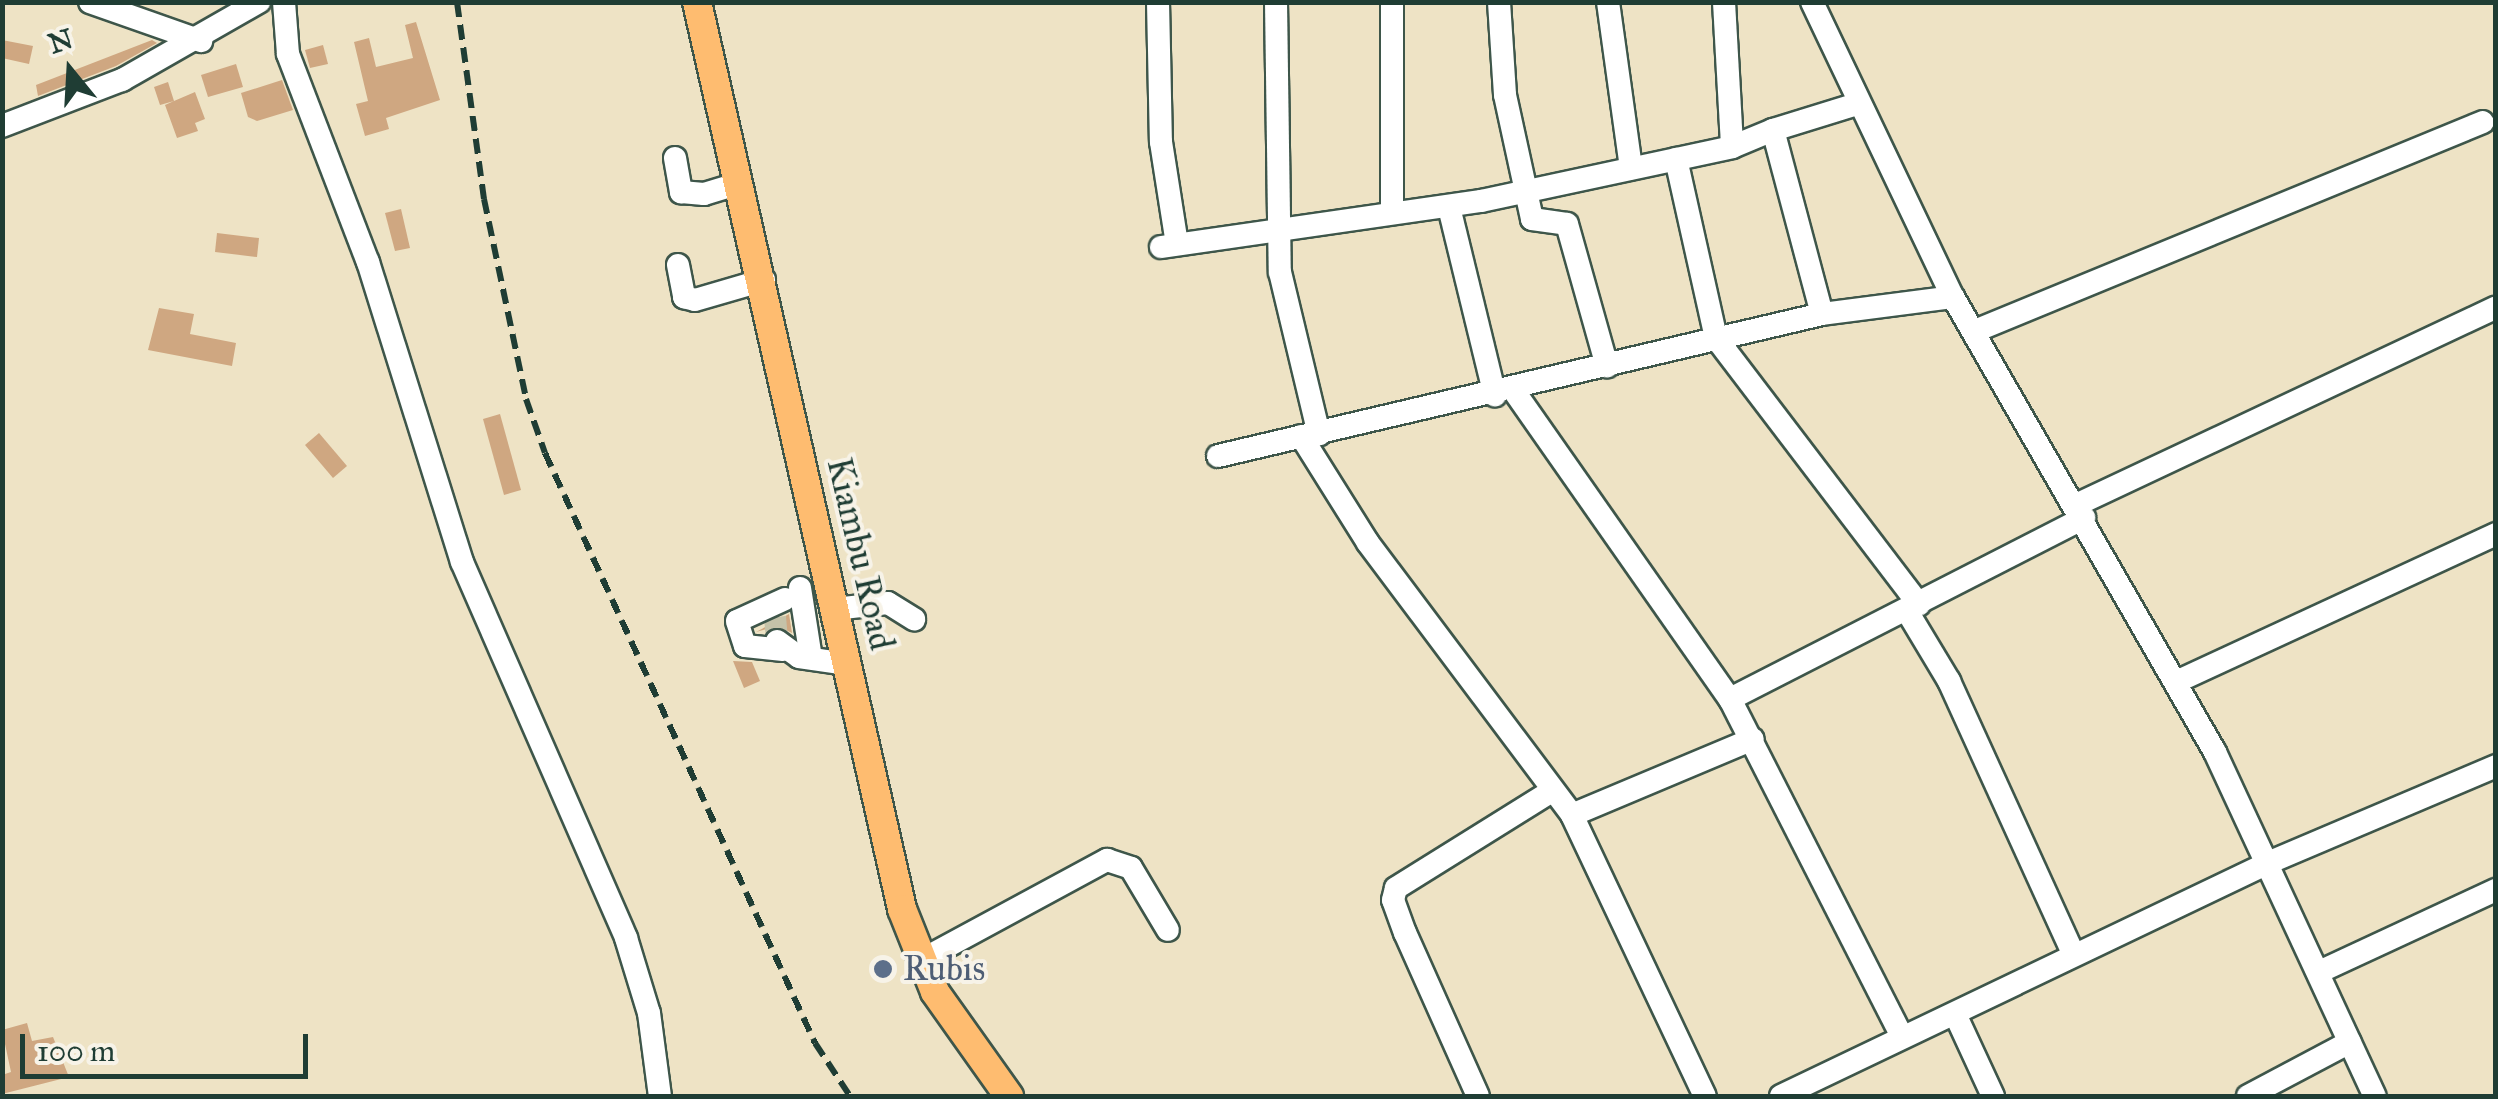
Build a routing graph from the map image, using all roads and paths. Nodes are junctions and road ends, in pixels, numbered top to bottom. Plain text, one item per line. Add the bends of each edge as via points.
1 (90, 2) edge
2 (260, 2) edge
3 (284, 2) edge
4 (697, 2) edge
5 (1158, 2) edge
6 (1276, 2) edge
7 (1392, 2) edge
8 (1500, 2) edge
9 (1608, 2) edge
10 (1724, 2) edge
11 (1812, 2) edge
12 (200, 41) junction
13 (1857, 104) junction
14 (2483, 122) dead end
15 (2, 126) edge
16 (1773, 130) junction
17 (1732, 147) junction
18 (675, 158) dead end
19 (1676, 159) junction
20 (1631, 168) junction
21 (739, 183) junction
22 (1525, 190) junction
23 (1449, 207) junction
24 (1392, 213) junction
25 (1280, 230) junction
26 (678, 265) dead end
27 (764, 280) junction
28 (1953, 297) junction
29 (2496, 306) edge
30 (1822, 314) junction
31 (1975, 331) junction
32 (1716, 338) junction
33 (1607, 366) junction
34 (1504, 393) junction
35 (1310, 435) junction
36 (1218, 456) dead end
37 (2080, 511) junction
38 (2496, 534) edge
39 (1913, 607) junction
40 (834, 609) junction
41 (791, 612) junction
42 (914, 619) dead end
43 (811, 658) junction
44 (847, 664) junction
45 (2176, 682) junction
46 (1730, 699) junction
47 (1753, 739) junction
48 (2496, 766) edge
49 (1552, 791) junction
50 (1572, 815) junction
51 (2270, 862) junction
52 (2496, 890) edge
53 (1168, 930) dead end
54 (2074, 954) junction
55 (920, 961) junction
56 (2319, 972) junction
57 (1956, 1016) junction
58 (1902, 1037) junction
59 (2350, 1042) junction
60 (660, 1096) edge
61 (1009, 1096) edge
62 (1478, 1096) edge
63 (1705, 1096) edge
64 (1781, 1096) edge
65 (1992, 1096) edge
66 (2248, 1096) edge
67 (2375, 1096) edge

1 - 12 street
2 - 12 street
3 - 60 street via 288,54 368,262 462,562 626,938 649,1012
4 - 21 main road, Kiambu Road
5 - 25 street via 1169,245
6 - 25 street
7 - 24 street
8 - 22 street via 1505,95
9 - 20 street
10 - 17 street
11 - 13 street
12 - 15 street via 122,80
13 - 16 street
13 - 28 street
14 - 31 street
16 - 17 street
16 - 30 street
17 - 19 street
18 - 21 street via 680,192 704,194
19 - 20 street
19 - 32 street
20 - 22 street
21 - 27 main road, Kiambu Road
22 - 23 street
22 - 33 street via 1532,219 1567,224
23 - 24 street
23 - 34 street
24 - 25 street
25 - 35 street via 1286,311
26 - 27 street via 684,296 695,300
27 - 41 main road, Kiambu Road
28 - 30 street
28 - 31 street
29 - 37 street
30 - 32 street
31 - 37 street
32 - 33 street
32 - 39 street
33 - 34 street
34 - 35 street
34 - 46 street
35 - 36 street
35 - 49 street via 1368,543
37 - 39 street
37 - 45 street
38 - 45 street
39 - 46 street
39 - 54 street
40 - 41 main road, Kiambu Road
40 - 42 street via 888,602
40 - 44 main road, Kiambu Road
41 - 43 street
41 - 43 street
43 - 44 street
44 - 55 main road, Kiambu Road via 891,867
45 - 51 street
46 - 47 street
47 - 50 street
47 - 58 street
48 - 51 street
49 - 50 street
49 - 62 street via 1396,888 1393,900
50 - 63 street
51 - 54 street
51 - 56 street
52 - 56 street
53 - 55 street via 1131,868 1107,860
54 - 57 street
55 - 61 main road, Kiambu Road via 948,1013
56 - 59 street
57 - 58 street
57 - 65 street
58 - 64 street
59 - 66 street
59 - 67 street

